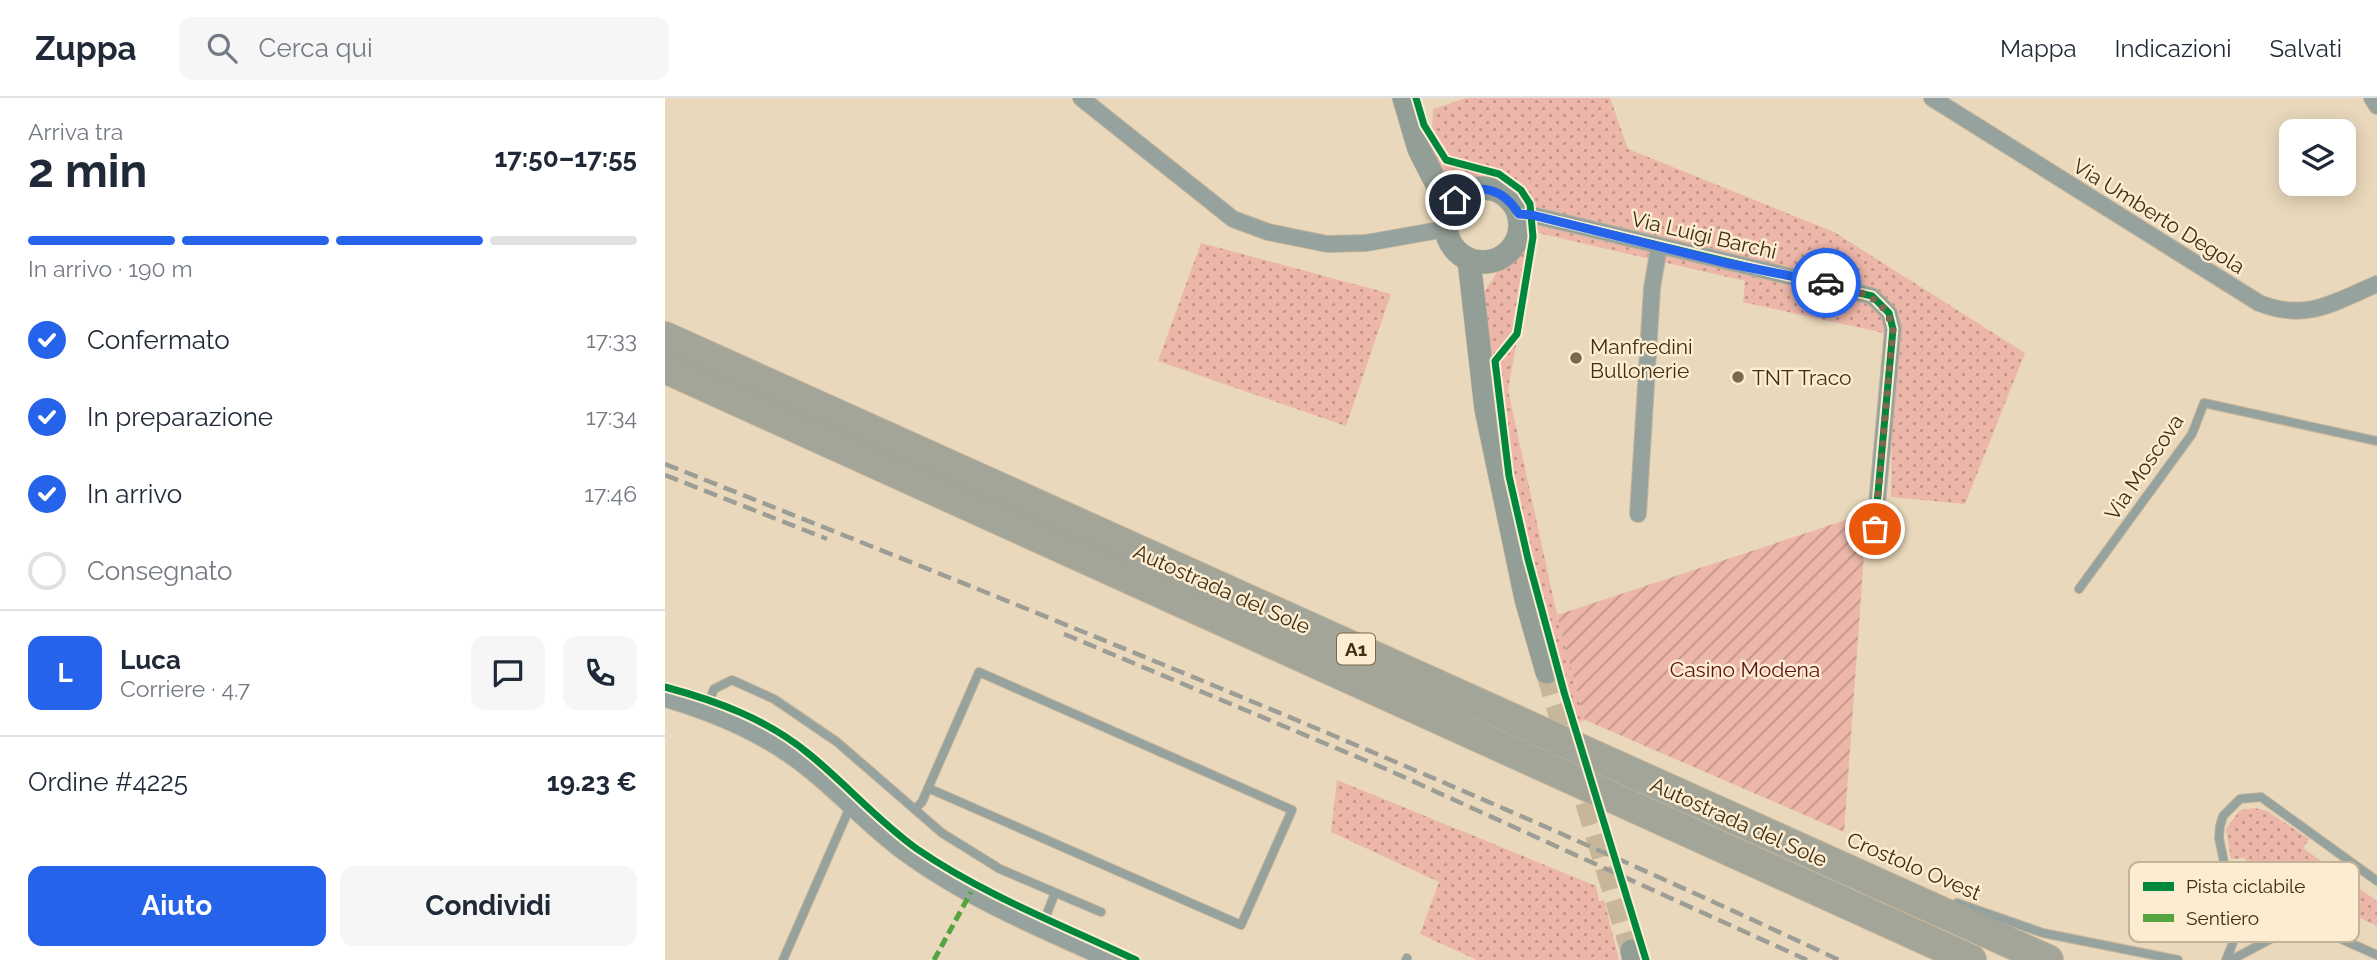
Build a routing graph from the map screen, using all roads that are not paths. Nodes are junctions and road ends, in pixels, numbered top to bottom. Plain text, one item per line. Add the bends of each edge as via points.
1 (1081, 98) edge
2 (1404, 98) edge
3 (1931, 98) edge
4 (2372, 98) edge
5 (2377, 106) edge
6 (1430, 168) junction
7 (1473, 189) junction
8 (1519, 214) junction
9 (1448, 219) junction
10 (1659, 247) junction
11 (1469, 260) junction
12 (1496, 261) junction
13 (2377, 284) edge
14 (665, 337) edge
15 (1481, 350) junction
16 (665, 368) edge
17 (2377, 441) edge
18 (1637, 514) dead end
19 (1874, 548) dead end
20 (2079, 589) dead end
21 (1547, 671) tunnel mouth
22 (665, 697) edge
23 (706, 709) junction
24 (1645, 781) junction
25 (928, 788) junction
26 (851, 804) junction
27 (915, 809) junction
28 (1802, 838) dead end
29 (2224, 862) edge
30 (2351, 862) edge
31 (2359, 868) edge
32 (2377, 881) edge
33 (1055, 893) junction
34 (1953, 901) dead end
35 (1101, 912) dead end
36 (1042, 926) junction
37 (2234, 942) edge
38 (2264, 942) edge
39 (2348, 942) edge
40 (2377, 955) edge
41 (1101, 958) edge
42 (783, 960) edge
43 (1971, 960) edge
44 (2048, 960) edge
45 (2178, 960) edge
46 (2228, 960) edge

1 - 9 street via 1233,219 1268,232 1327,244 1366,243
2 - 6 main road via 1419,149
3 - 13 street, Via Umberto Degola via 2267,306 2305,313
4 - 5 street
6 - 7 main road
6 - 9 main road
7 - 8 main road via 1493,189 1509,198
7 - 9 main road via 1464,193
8 - 10 street, Via Luigi Barchi
8 - 12 main road via 1517,242
9 - 11 main road via 1458,254
10 - 18 street via 1652,288
10 - 19 street, Via Luigi Barchi via 1854,290 1872,296 1889,313 1893,329
11 - 12 main road
11 - 15 main road
12 - 15 main road via 1482,296
14 - 24 highway, Autostrada del Sole / A1
15 - 21 main road via 1486,409
16 - 43 highway, Autostrada del Sole / A1
17 - 20 lane, Via Moscova via 2204,403 2192,434
22 - 23 street
23 - 26 street via 772,740
23 - 27 lane via 714,689 732,680 774,699 837,742
24 - 28 lane via 1676,784
24 - 44 highway, Autostrada del Sole / A1
25 - 25 lane via 979,672 1292,810 1241,925
25 - 27 lane
26 - 36 street via 903,850 941,875
26 - 42 lane
27 - 33 lane via 942,834 1000,869
29 - 30 lane via 2219,838 2223,816 2240,799 2261,797
31 - 32 lane
33 - 35 lane
33 - 36 lane
34 - 45 lane, Crostolo Ovest via 2016,926
36 - 41 street
37 - 46 lane
38 - 46 lane
39 - 40 lane

